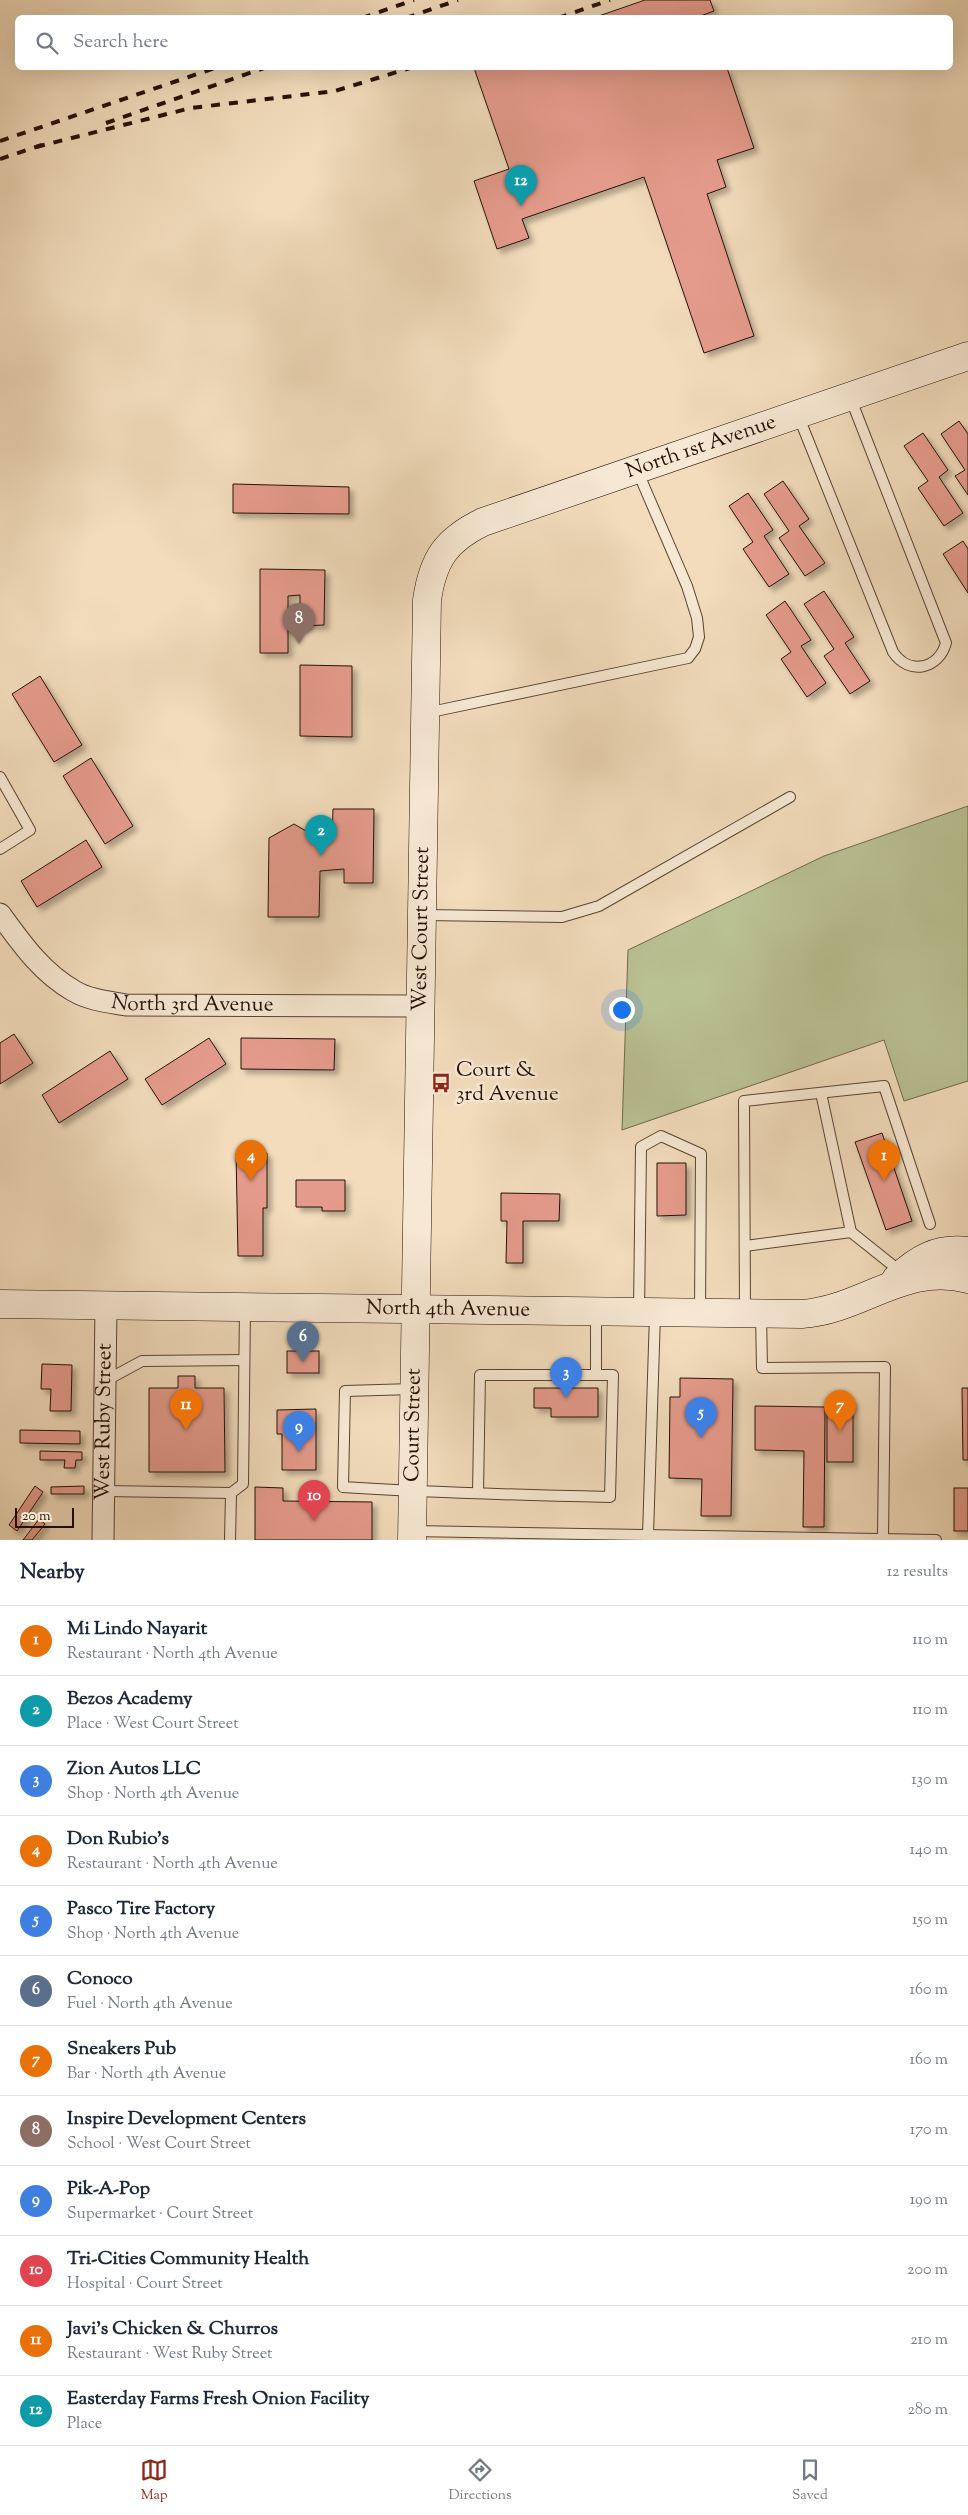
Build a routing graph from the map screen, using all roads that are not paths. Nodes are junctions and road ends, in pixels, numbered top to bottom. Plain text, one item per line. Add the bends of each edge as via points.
1 (968, 356) edge
2 (849, 397) junction
3 (798, 414) junction
4 (637, 469) junction
5 (443, 551) joint
6 (425, 714) junction
7 (0, 777) edge
8 (790, 797) dead end
9 (0, 849) edge
10 (0, 914) edge
11 (421, 915) junction
12 (420, 1006) junction
13 (821, 1092) junction
14 (930, 1224) dead end
15 (851, 1232) junction
16 (745, 1246) junction
17 (968, 1252) edge
18 (896, 1279) junction
19 (968, 1279) edge
20 (0, 1304) edge
21 (106, 1306) junction
22 (245, 1308) junction
23 (414, 1310) junction
24 (596, 1312) junction
25 (647, 1313) junction
26 (700, 1313) junction
27 (753, 1314) junction
28 (244, 1360) junction
29 (596, 1375) junction
30 (105, 1381) junction
31 (414, 1390) junction
32 (104, 1491) junction
33 (412, 1492) junction
34 (231, 1494) junction
35 (478, 1494) junction
36 (648, 1535) junction
37 (412, 1536) edge
38 (883, 1539) edge
39 (103, 1540) edge
40 (230, 1540) edge
41 (936, 1540) edge

1 - 2 street, North 1st Avenue
2 - 3 street, North 1st Avenue
2 - 3 lane via 946,643 944,652 926,666 900,662 893,652
3 - 4 street, North 1st Avenue
4 - 5 street, North 1st Avenue via 483,522 454,539
4 - 6 lane via 687,586 697,618 699,637 688,658
5 - 6 street, West Court Street via 430,581 427,600
6 - 11 street, West Court Street
7 - 9 lane via 30,830
8 - 11 lane via 599,906 562,917
10 - 12 street, North 3rd Avenue via 47,973 75,992 126,1006
11 - 12 street, West Court Street
12 - 23 street, West Court Street
13 - 14 lane via 884,1086
13 - 15 lane
13 - 16 lane via 744,1101
15 - 16 lane
15 - 18 lane
16 - 27 lane
17 - 18 street, North 4th Avenue via 952,1250 929,1255
18 - 19 street, North 4th Avenue via 927,1276
18 - 27 street, North 4th Avenue via 856,1301 826,1311
20 - 21 street, North 4th Avenue
21 - 22 street, North 4th Avenue
21 - 30 street, West Ruby Street
22 - 23 street, North 4th Avenue
22 - 28 lane
23 - 24 street, North 4th Avenue
23 - 31 street, Court Street
24 - 25 street, North 4th Avenue
24 - 29 lane
25 - 26 street, North 4th Avenue
25 - 26 lane via 641,1147 661,1136 701,1154
25 - 36 lane
26 - 27 street, North 4th Avenue
27 - 38 lane via 762,1368 885,1367
28 - 30 lane via 142,1361
28 - 34 lane via 243,1484
29 - 35 lane via 480,1375
29 - 35 lane via 613,1375 610,1497
30 - 32 street, West Ruby Street
31 - 33 street, Court Street
31 - 33 lane via 345,1391 343,1487
32 - 34 lane
32 - 39 street, West Ruby Street
33 - 35 lane
33 - 37 street, Court Street
34 - 40 lane
36 - 37 lane
36 - 38 lane
38 - 41 lane

